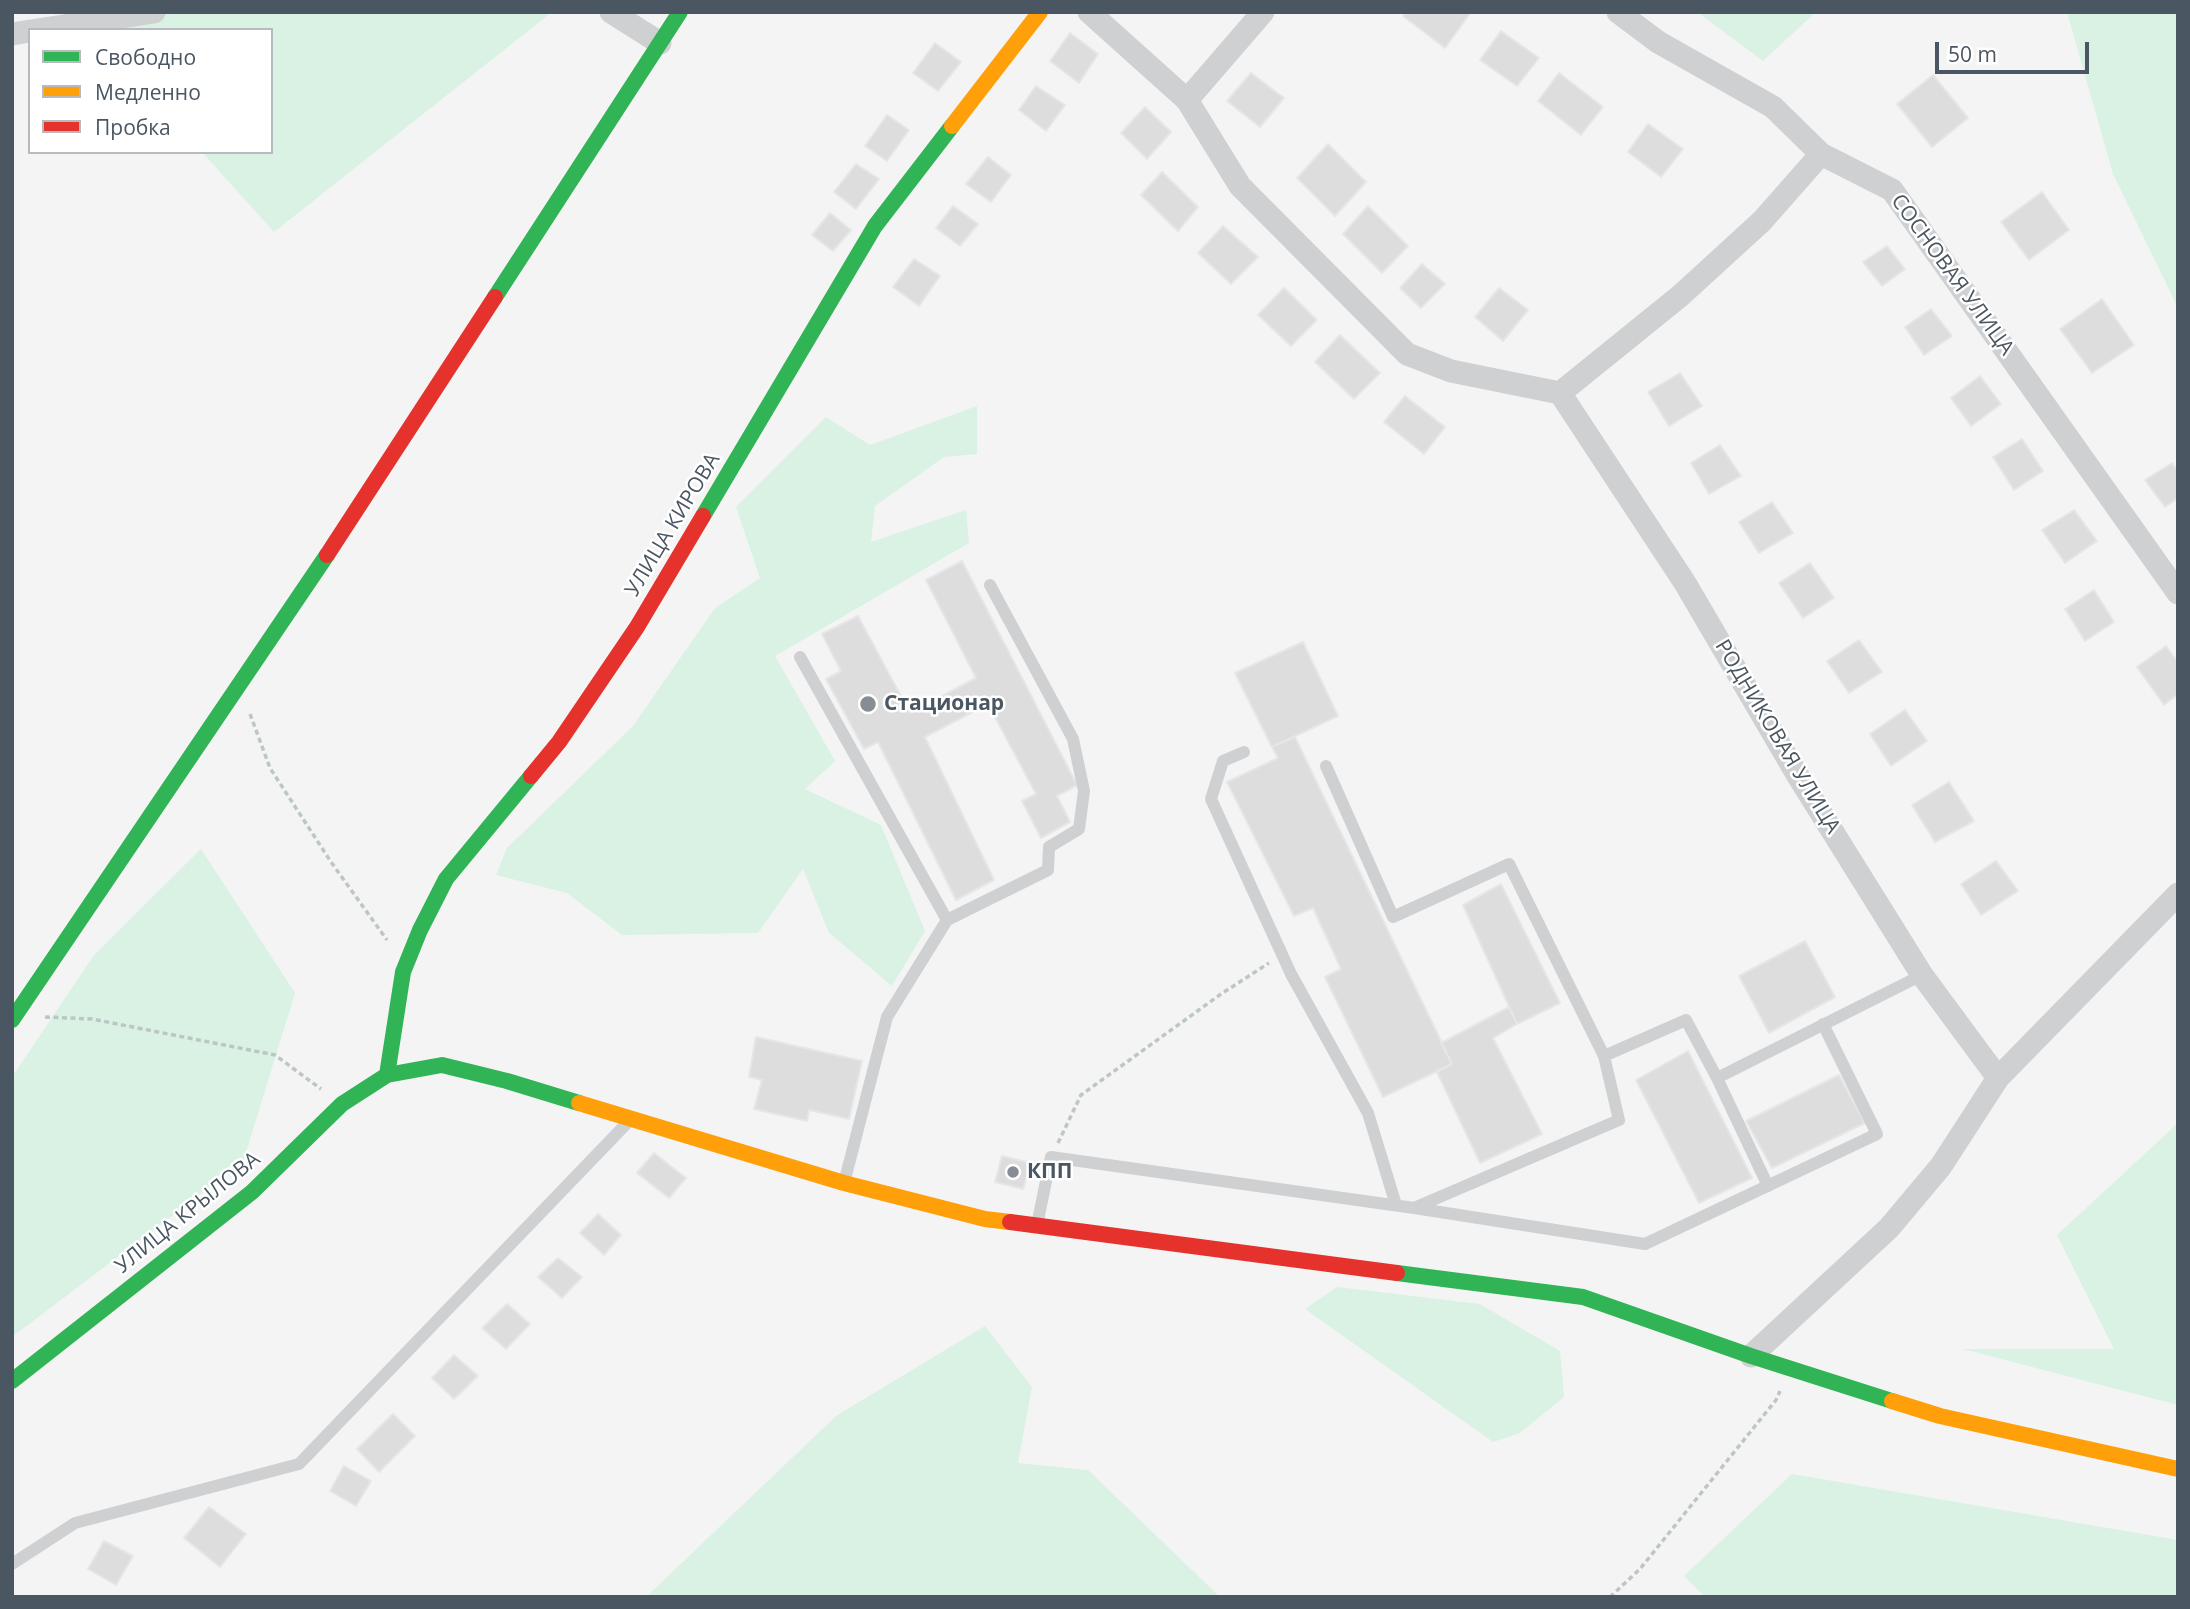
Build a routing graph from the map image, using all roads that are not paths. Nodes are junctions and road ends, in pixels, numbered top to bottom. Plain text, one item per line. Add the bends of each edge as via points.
1 (154, 12) edge
2 (611, 12) edge
3 (680, 12) edge
4 (1040, 12) edge
5 (1088, 12) edge
6 (1263, 12) edge
7 (1618, 12) edge
8 (50, 28) edge
9 (660, 44) junction
10 (1187, 100) junction
11 (1821, 154) junction
12 (1559, 393) junction
13 (990, 584) dead end
14 (2178, 593) edge
15 (800, 657) dead end
16 (1244, 752) dead end
17 (1326, 766) dead end
18 (2178, 894) edge
19 (947, 920) junction
20 (1922, 975) junction
21 (14, 1018) edge
22 (1823, 1024) junction
23 (1604, 1056) junction
24 (387, 1075) junction
25 (1717, 1078) junction
26 (1998, 1079) junction
27 (630, 1119) junction
28 (844, 1183) junction
29 (1768, 1186) junction
30 (1396, 1205) junction
31 (1414, 1208) junction
32 (1037, 1225) junction
33 (1751, 1356) junction
34 (12, 1381) edge
35 (2178, 1468) edge
36 (12, 1564) edge

1 - 8 street
2 - 9 street
3 - 9 street
4 - 24 street, УЛИЦА КИРОВА via 875,226 637,627 559,742 446,879 403,972
5 - 10 street
6 - 10 street
7 - 11 street, СОСНОВАЯ УЛИЦА via 1658,42 1773,107
9 - 21 street via 309,583
10 - 12 street via 1240,186 1407,354 1451,371
11 - 12 street via 1762,221 1680,296
11 - 14 street, СОСНОВАЯ УЛИЦА via 1892,190
12 - 20 street, РОДНИКОВАЯ УЛИЦА via 1685,583
13 - 19 lane via 1073,739 1084,791 1079,829 1049,847 1048,870
15 - 19 lane
16 - 30 lane via 1223,761 1211,799 1282,955 1368,1114
17 - 23 lane via 1393,917 1509,864
18 - 26 street
19 - 28 lane via 887,1017
20 - 22 lane
20 - 26 street, РОДНИКОВАЯ УЛИЦА
22 - 25 lane
22 - 29 lane via 1877,1134
23 - 25 lane via 1686,1020
23 - 31 lane via 1619,1120
24 - 27 street via 442,1065
24 - 34 street, УЛИЦА КРЫЛОВА via 342,1104 252,1192
25 - 29 lane
26 - 33 street via 1941,1166 1889,1228
27 - 28 street
27 - 36 lane via 299,1464 75,1523
28 - 32 street via 985,1219
29 - 31 lane via 1645,1244
30 - 31 lane
30 - 32 lane via 1051,1157
32 - 33 street via 1583,1297
33 - 35 street via 1940,1416

